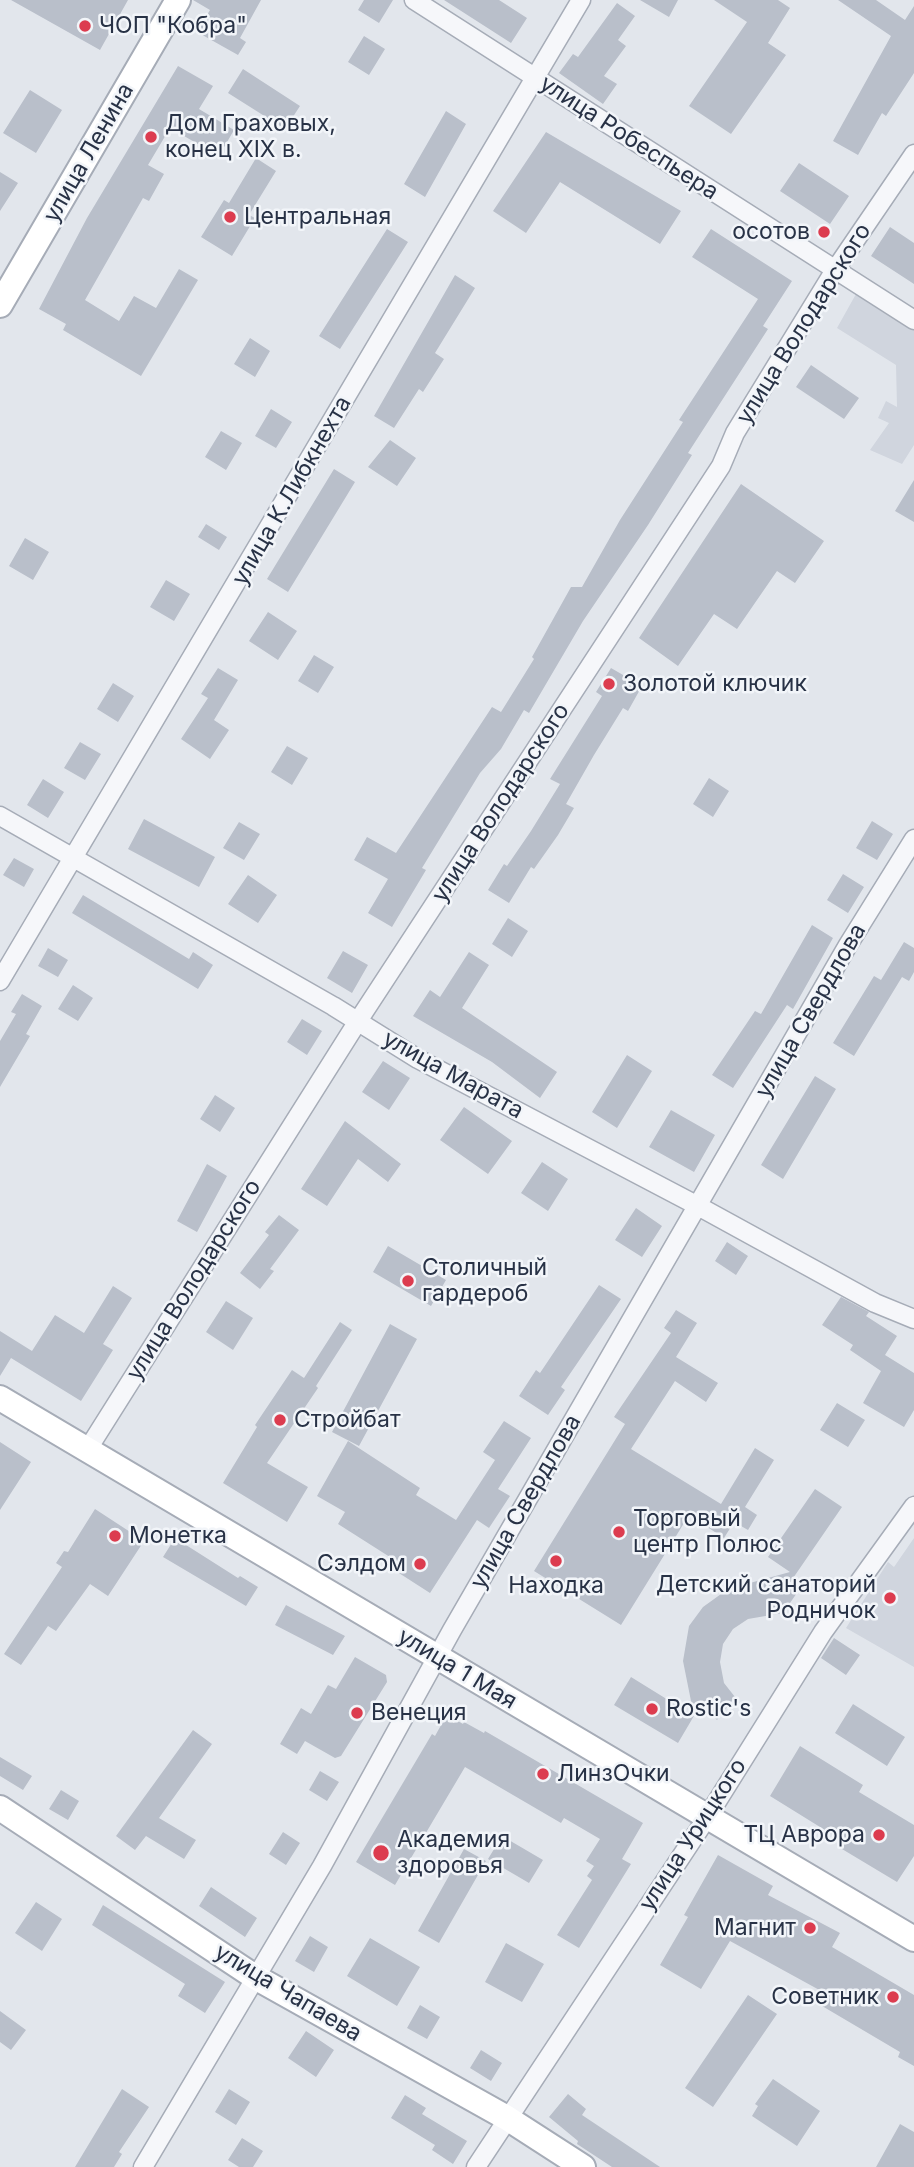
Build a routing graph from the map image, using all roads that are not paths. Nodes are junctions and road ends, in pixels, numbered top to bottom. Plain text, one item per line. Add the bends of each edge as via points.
1 (178, 0) edge
2 (414, 0) edge
3 (581, 0) edge
4 (535, 78) junction
5 (914, 154) edge
6 (835, 270) junction
7 (0, 305) edge
8 (914, 320) edge
9 (0, 816) edge
10 (914, 839) edge
11 (74, 861) junction
12 (0, 981) edge
13 (358, 1021) junction
14 (698, 1206) junction
15 (914, 1319) edge
16 (0, 1398) edge
17 (86, 1452) junction
18 (914, 1506) edge
19 (437, 1656) junction
20 (0, 1808) edge
21 (706, 1819) junction
22 (914, 1939) edge
23 (255, 1977) junction
24 (507, 2118) junction
25 (143, 2167) edge
26 (476, 2167) edge
27 (583, 2167) edge

1 - 7 main road, улица Ленина
2 - 4 street, улица Робеспьера
3 - 4 street, улица К.Либкнехта
4 - 6 street, улица Робеспьера
4 - 11 street, улица К.Либкнехта
5 - 6 street, улица Володарского
6 - 8 street, улица Робеспьера
6 - 13 street, улица Володарского via 735,433 721,466
9 - 11 street, улица Марата
10 - 14 street, улица Свердлова
11 - 12 street, улица К.Либкнехта
11 - 13 street, улица Марата
13 - 14 street, улица Марата via 418,1059
13 - 17 street, улица Володарского
14 - 15 street, улица Марата via 875,1304
14 - 19 street, улица Свердлова
16 - 17 main road, улица 1 Мая
17 - 19 main road, улица 1 Мая
18 - 21 street, улица Урицкого via 823,1632
19 - 21 main road, улица 1 Мая
19 - 23 street, улица Свердлова via 323,1866
20 - 23 main road, улица Чапаева
21 - 22 main road, улица 1 Мая
21 - 24 street, улица Урицкого
23 - 24 main road, улица Чапаева
23 - 25 street, улица Свердлова
24 - 26 street, улица Урицкого
24 - 27 main road, улица Чапаева

